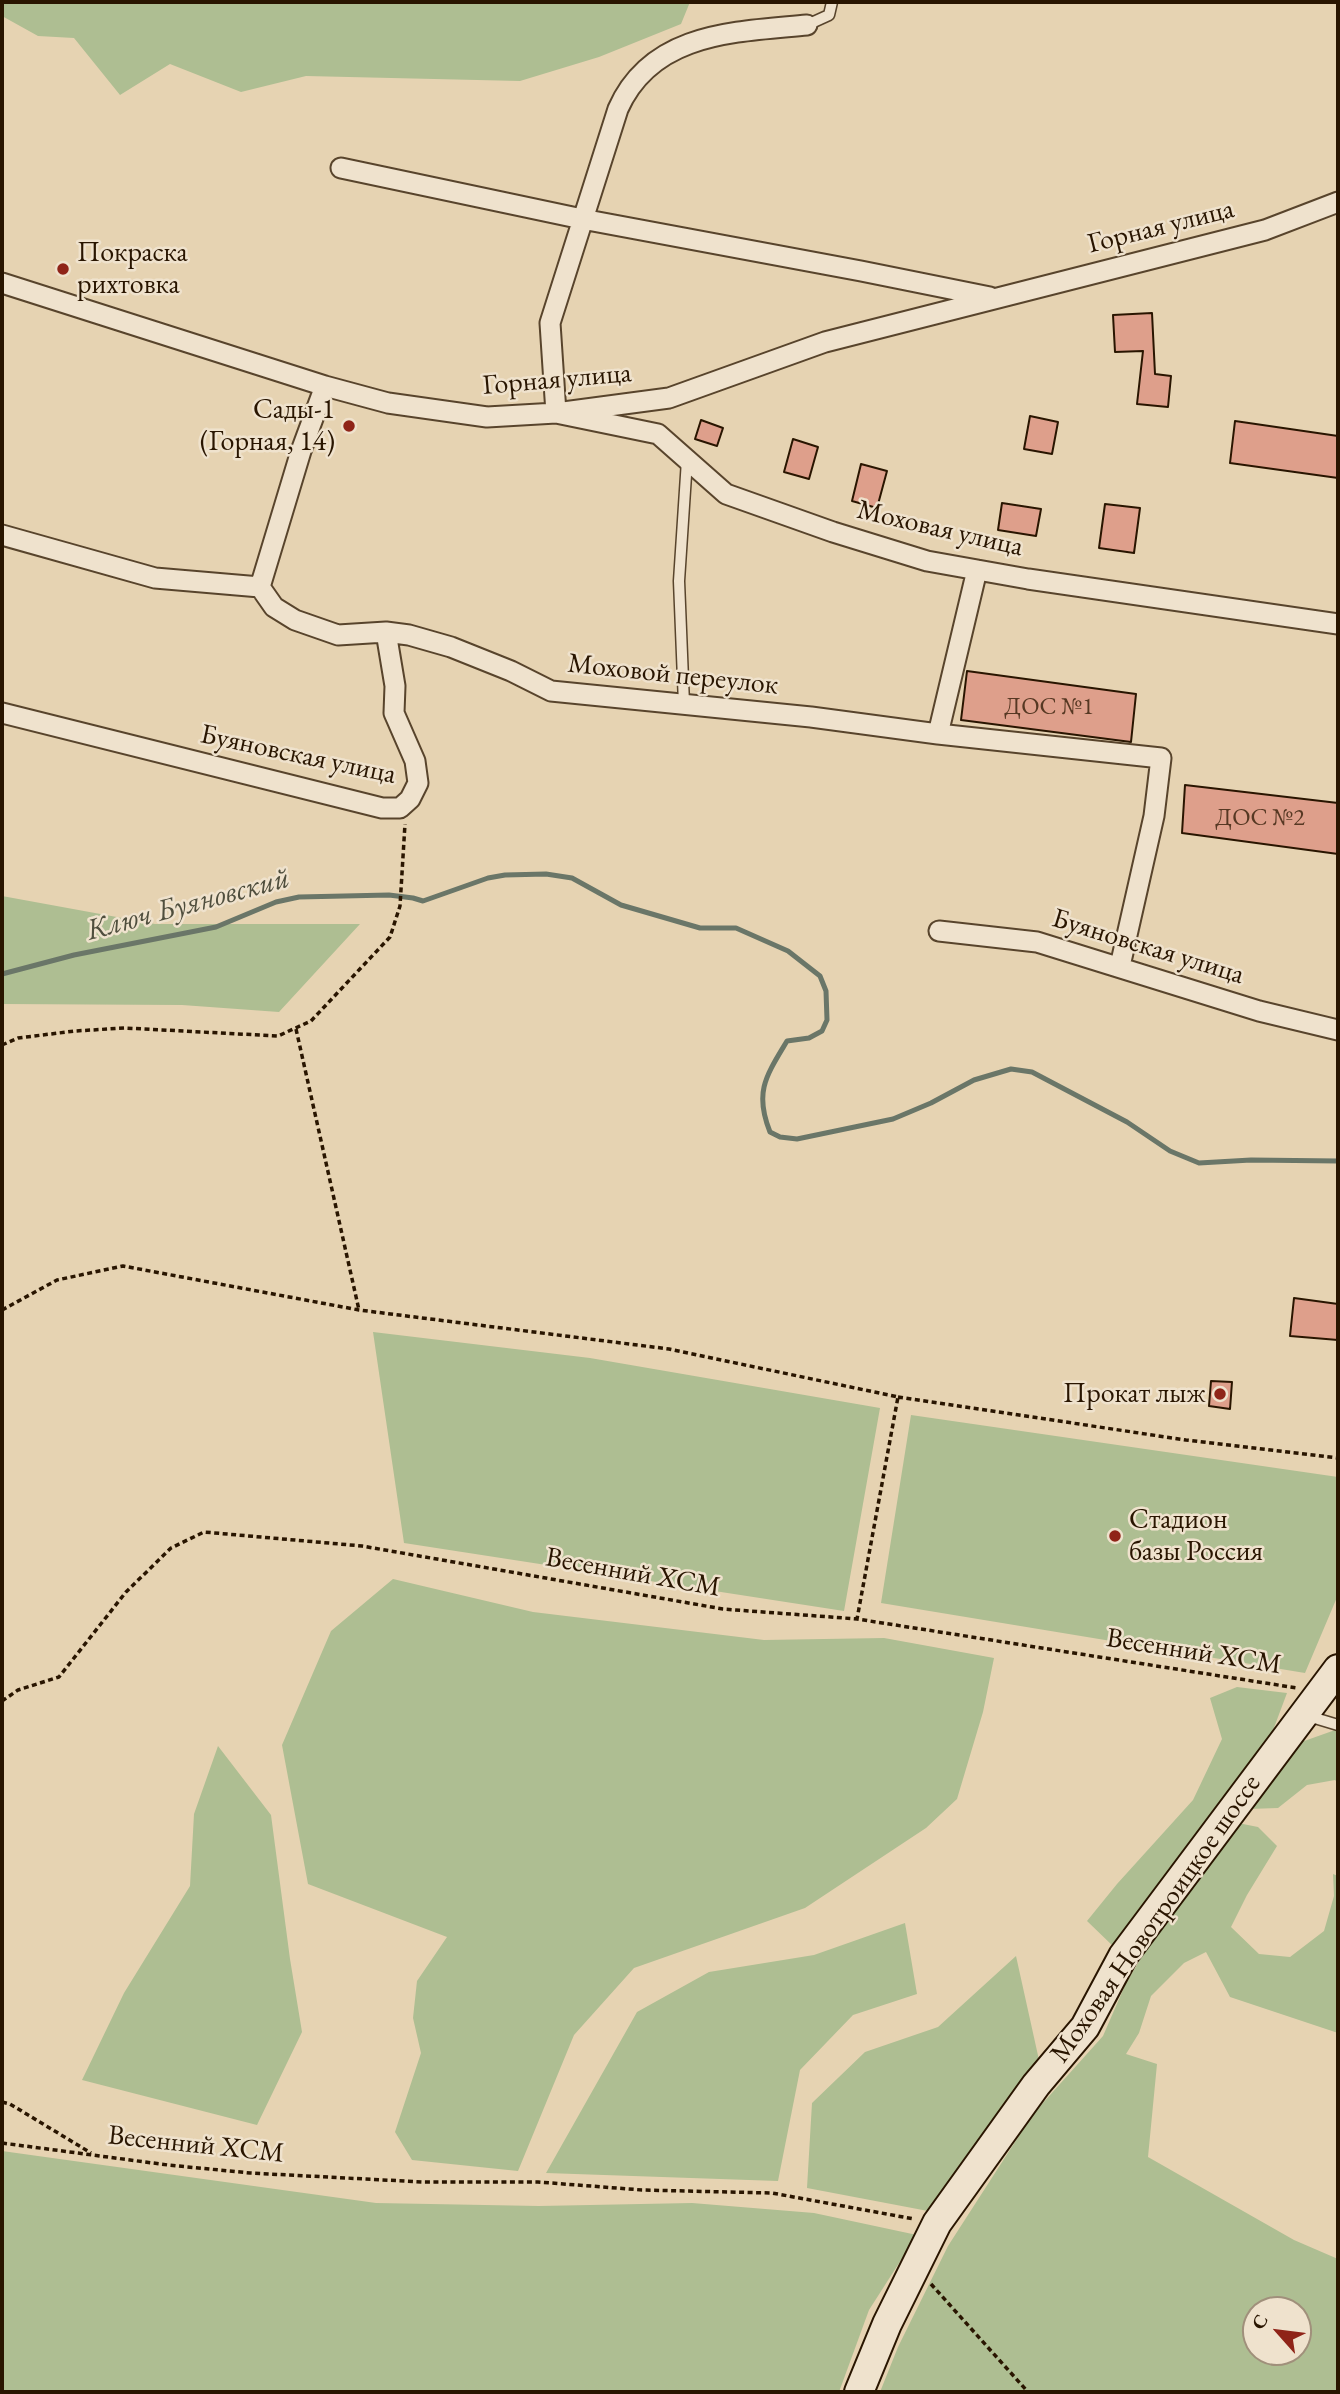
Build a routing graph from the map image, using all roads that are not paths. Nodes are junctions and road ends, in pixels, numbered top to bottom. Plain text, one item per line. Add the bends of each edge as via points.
1 (832, 2) edge
2 (807, 25) joint
3 (341, 168) dead end
4 (1338, 202) edge
5 (582, 219) junction
6 (2, 283) edge
7 (995, 298) junction
8 (325, 386) junction
9 (556, 413) junction
10 (687, 460) junction
11 (2, 535) edge
12 (977, 570) junction
13 (260, 587) junction
14 (1338, 624) edge
15 (386, 632) junction
16 (684, 704) junction
17 (2, 713) edge
18 (937, 734) junction
19 (939, 931) dead end
20 (1120, 966) junction
21 (1338, 1030) edge
22 (1331, 1681) edge
23 (1304, 1714) junction
24 (1338, 1725) edge
25 (859, 2392) edge

1 - 2 lane via 829,15
2 - 5 street via 696,39 656,60 626,91 618,108
3 - 5 street, Горная улица
4 - 7 street, Горная улица via 1265,230
5 - 7 street, Горная улица
5 - 9 street via 550,323
6 - 8 street, Горная улица
7 - 9 street, Горная улица via 825,342 669,398
8 - 9 street, Горная улица via 388,403 486,417
8 - 13 street
9 - 10 street, Моховая улица via 658,434
10 - 12 street, Моховая улица via 726,494 927,561
10 - 16 lane via 679,582
11 - 13 street via 155,578
12 - 14 street, Моховая улица
12 - 18 street
13 - 15 street, Моховой переулок via 274,607 295,620 338,635
15 - 16 street, Моховой переулок via 451,647 551,691
15 - 17 street, Буяновская улица via 395,686 394,713 415,761 418,783 400,808 382,808
16 - 18 street, Моховой переулок
18 - 20 street, Моховой переулок via 1161,758 1154,816
19 - 20 street, Буяновская улица via 1037,942
20 - 21 street, Буяновская улица via 1259,1011
22 - 23 main road, Моховая Новотроицкое шоссе
23 - 24 lane
23 - 25 main road, Моховая Новотроицкое шоссе via 1123,1956 1084,2027 1036,2085 937,2223

